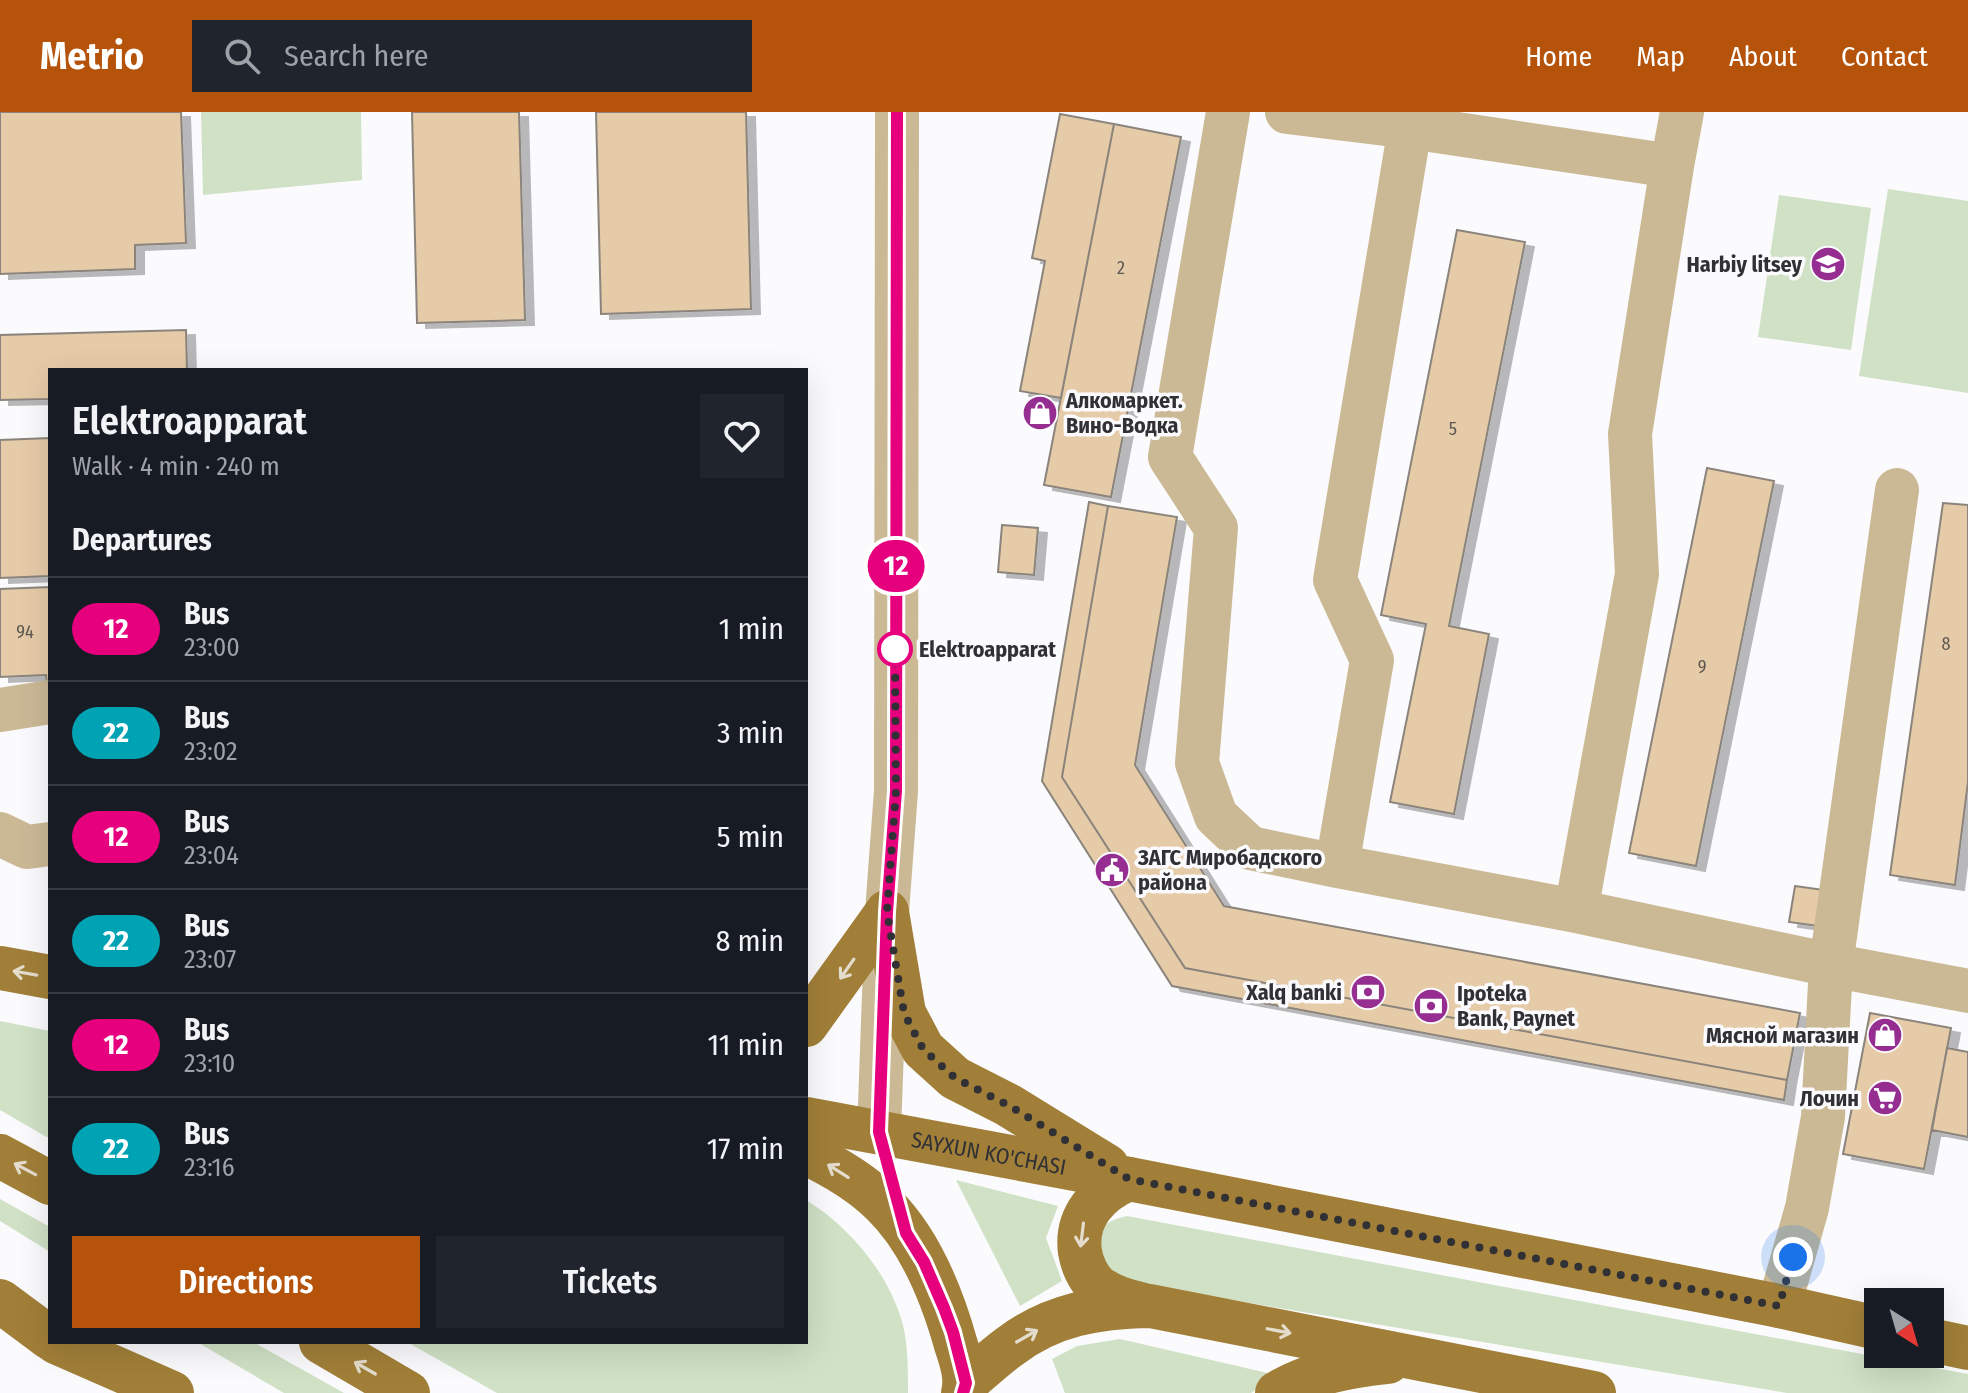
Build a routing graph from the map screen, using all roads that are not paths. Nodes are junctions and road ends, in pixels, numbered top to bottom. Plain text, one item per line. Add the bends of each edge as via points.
1 (897, 112) edge
2 (1228, 112) edge
3 (1287, 112) edge
4 (1682, 112) edge
5 (1411, 120) edge
6 (1672, 166) junction
7 (1897, 490) dead end
8 (48, 702) edge
9 (0, 710) edge
10 (0, 834) edge
11 (48, 844) edge
12 (1337, 866) junction
13 (1576, 911) junction
14 (887, 912) junction
15 (1831, 965) junction
16 (0, 968) edge
17 (48, 977) edge
18 (1968, 991) edge
19 (808, 1022) edge
20 (808, 1119) edge
21 (879, 1132) junction
22 (808, 1154) edge
23 (0, 1156) edge
24 (1129, 1179) junction
25 (48, 1182) edge
26 (906, 1233) junction
27 (0, 1301) edge
28 (1150, 1306) junction
29 (1779, 1306) junction
30 (0, 1315) edge
31 (1864, 1325) edge
32 (48, 1337) edge
33 (48, 1337) edge
34 (1944, 1343) edge
35 (59, 1344) edge
36 (61, 1344) edge
37 (324, 1344) edge
38 (1968, 1348) edge
39 (1423, 1359) junction
40 (1483, 1382) edge
41 (964, 1388) edge
42 (126, 1393) edge
43 (172, 1393) edge
44 (408, 1393) edge
45 (1277, 1393) edge
46 (1594, 1393) edge

1 - 14 street via 896,791
2 - 12 street via 1170,457 1216,528 1197,763 1216,816 1250,848
3 - 5 street
4 - 6 street
5 - 6 street
5 - 12 street via 1335,580 1372,660
6 - 13 street via 1630,434 1637,574
7 - 15 street
8 - 9 street
10 - 11 street via 27,847
12 - 13 street
13 - 15 street
14 -> 19 main road
14 - 21 street
14 - 24 main road via 904,1013 923,1049 955,1078
15 - 18 street
15 - 29 street via 1823,1117 1807,1208
17 -> 16 main road
20 - 21 main road, SAYXUN KO'CHASI
21 - 24 main road, SAYXUN KO'CHASI
21 - 26 main road
26 -> 22 main road via 884,1204
25 -> 23 main road
24 -> 28 main road via 1107,1190 1090,1208 1081,1226 1080,1250 1099,1288
24 - 29 main road, SAYXUN KO'CHASI
26 - 41 main road via 944,1308
27 - 32 main road
28 -> 39 main road
41 -> 28 main road via 1010,1346 1061,1318 1116,1306
29 - 31 main road, SAYXUN KO'CHASI
30 - 33 main road
34 - 38 main road
35 - 42 main road
36 - 43 main road
44 -> 37 main road
39 - 40 main road
39 - 45 main road via 1322,1375
40 - 46 main road

